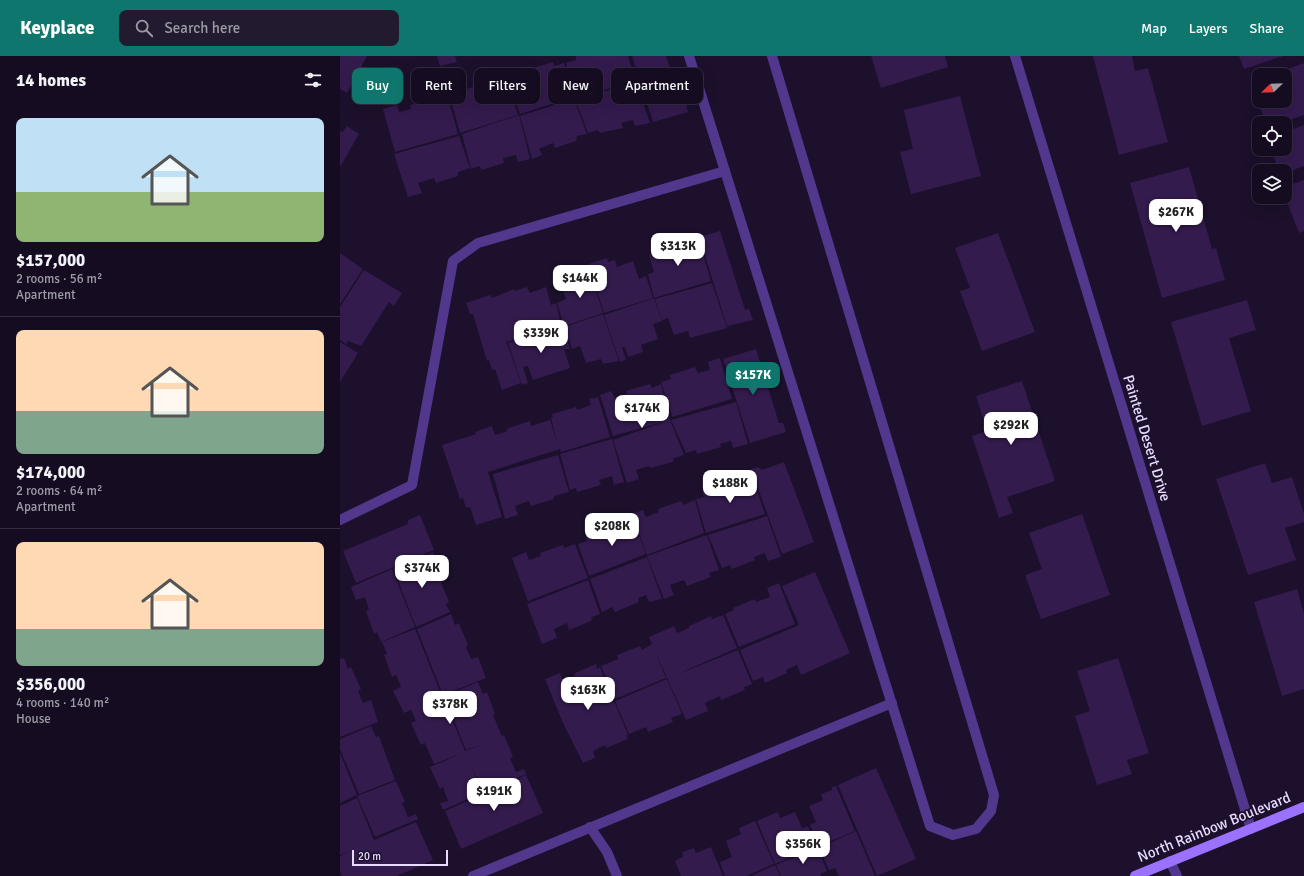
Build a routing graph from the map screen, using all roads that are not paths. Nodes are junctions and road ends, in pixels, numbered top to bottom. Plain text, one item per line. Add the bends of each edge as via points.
1 (689, 56) edge
2 (772, 56) edge
3 (1016, 56) edge
4 (725, 171) junction
5 (340, 520) edge
6 (892, 703) junction
7 (1304, 807) edge
8 (590, 828) junction
9 (1251, 829) junction
10 (1170, 861) junction
11 (473, 876) edge
12 (617, 876) edge
13 (1135, 876) edge
14 (1177, 876) edge

1 - 4 street
2 - 6 street via 994,795 991,811 976,829 953,835 930,826
3 - 9 street, Painted Desert Drive
4 - 5 street via 478,243 453,261 412,485
4 - 6 street
6 - 8 street
7 - 9 main road, North Rainbow Boulevard
8 - 11 street
8 - 12 street via 607,852
9 - 10 main road, North Rainbow Boulevard
10 - 13 main road, North Rainbow Boulevard
10 - 14 street

